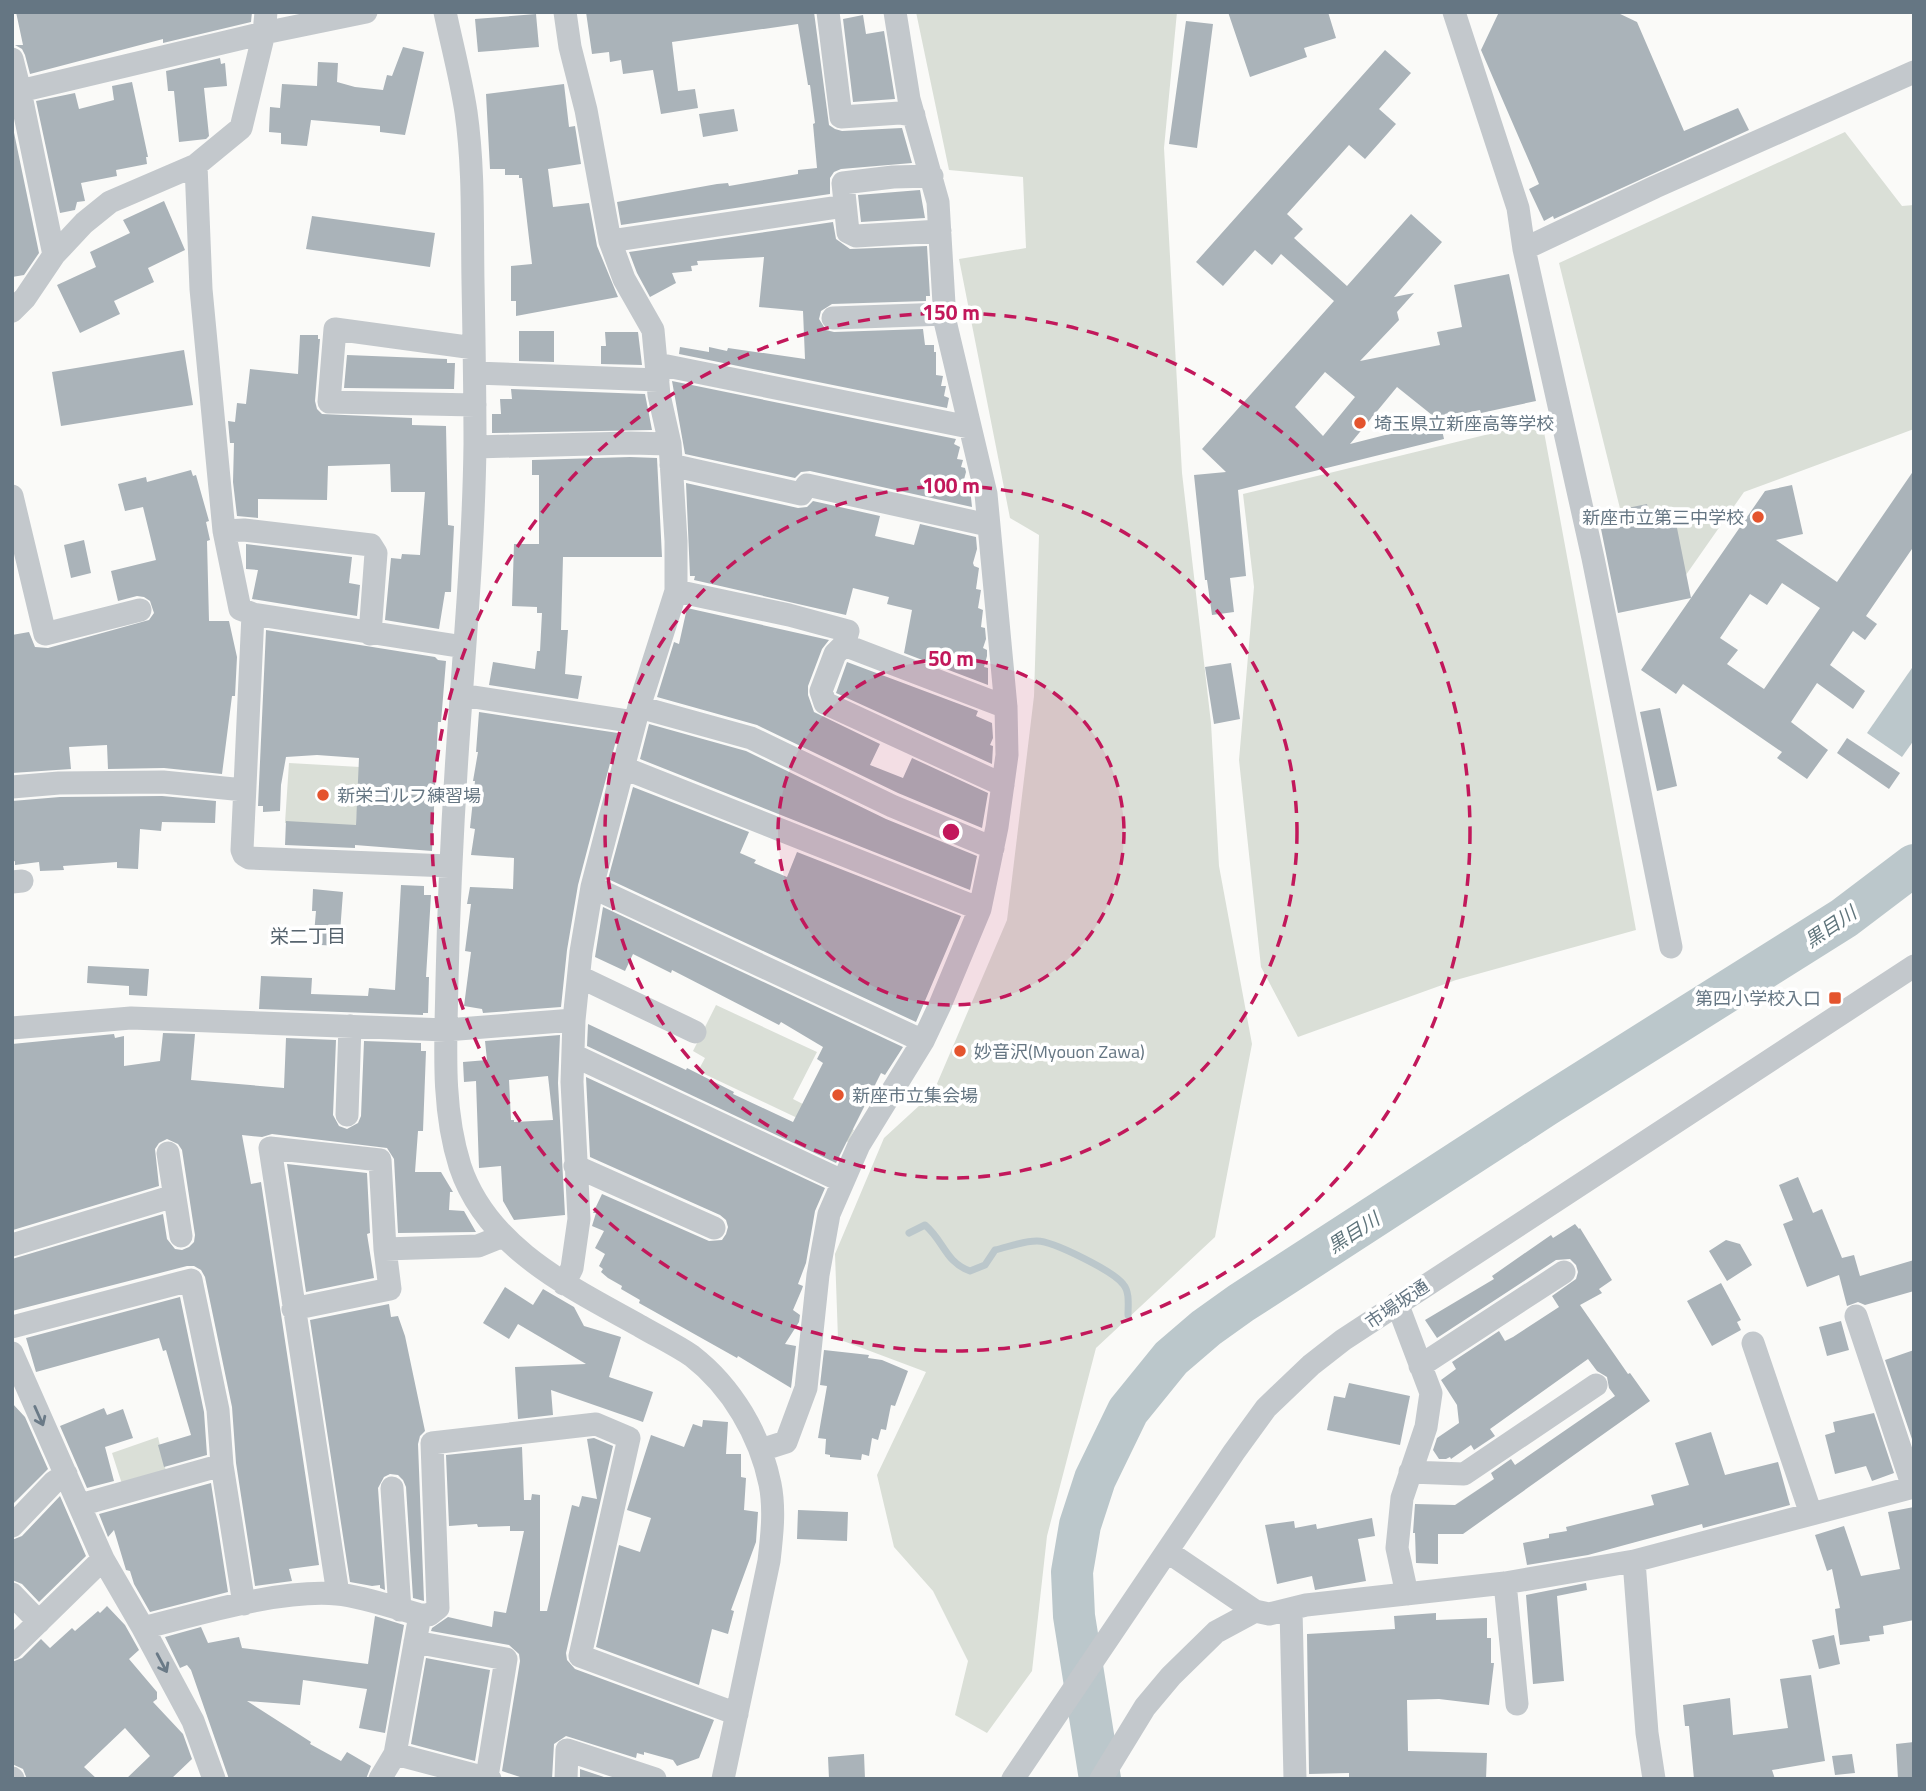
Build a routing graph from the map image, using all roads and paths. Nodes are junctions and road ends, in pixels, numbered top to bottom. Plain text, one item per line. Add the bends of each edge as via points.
1 (366, 12) edge
2 (445, 12) edge
3 (565, 12) edge
4 (828, 12) edge
5 (895, 12) edge
6 (1454, 12) edge
7 (265, 23) edge
8 (12, 59) edge
9 (1914, 72) edge
10 (20, 91) junction
11 (914, 115) junction
12 (196, 165) junction
13 (932, 176) junction
14 (845, 206) junction
15 (940, 231) junction
16 (610, 241) junction
17 (1524, 249) junction
18 (54, 255) junction
19 (12, 311) edge
20 (945, 314) junction
21 (833, 318) dead end
22 (474, 348) junction
23 (657, 372) junction
24 (475, 373) junction
25 (475, 405) junction
26 (969, 427) junction
27 (475, 447) junction
28 (670, 455) junction
29 (12, 496) edge
30 (988, 525) junction
31 (225, 531) junction
32 (676, 591) junction
33 (141, 610) dead end
34 (253, 614) junction
35 (370, 634) junction
36 (844, 645) junction
37 (464, 647) junction
38 (461, 695) junction
39 (1006, 707) junction
40 (637, 715) junction
41 (624, 768) junction
42 (1003, 785) junction
43 (12, 788) edge
44 (244, 790) junction
45 (993, 848) junction
46 (449, 866) junction
47 (592, 887) junction
48 (980, 908) junction
49 (1671, 947) dead end
50 (1914, 966) edge
51 (580, 977) junction
52 (573, 1020) junction
53 (350, 1026) junction
54 (12, 1028) edge
55 (446, 1030) junction
56 (695, 1032) dead end
57 (923, 1041) junction
58 (573, 1055) junction
59 (347, 1115) dead end
60 (168, 1153) dead end
61 (575, 1166) junction
62 (842, 1181) junction
63 (174, 1196) junction
64 (714, 1228) dead end
65 (181, 1236) dead end
66 (503, 1236) junction
67 (12, 1245) edge
68 (385, 1249) junction
69 (1564, 1272) dead end
70 (564, 1284) junction
71 (1397, 1303) junction
72 (293, 1309) junction
73 (1856, 1316) dead end
74 (12, 1327) edge
75 (1753, 1343) dead end
76 (14, 1365) edge
77 (1420, 1366) junction
78 (1596, 1385) dead end
79 (761, 1450) junction
80 (222, 1465) junction
81 (1410, 1472) junction
82 (66, 1474) junction
83 (1914, 1487) edge
84 (392, 1488) dead end
85 (80, 1505) junction
86 (1811, 1514) junction
87 (12, 1526) edge
88 (1168, 1552) junction
89 (103, 1559) junction
90 (1634, 1561) junction
91 (1505, 1583) junction
92 (12, 1594) edge
93 (338, 1594) junction
94 (1407, 1594) junction
95 (244, 1604) junction
96 (1291, 1609) junction
97 (1255, 1611) junction
98 (410, 1612) junction
99 (39, 1622) junction
100 (143, 1628) junction
101 (415, 1642) junction
102 (12, 1648) edge
103 (1517, 1704) dead end
104 (737, 1714) junction
105 (395, 1754) junction
106 (489, 1778) edge
107 (214, 1779) edge
108 (380, 1779) edge
109 (566, 1779) edge
110 (655, 1779) edge
111 (723, 1779) edge
112 (1013, 1779) edge
113 (1101, 1779) edge
114 (1295, 1779) edge
115 (1654, 1779) edge

1 - 7 street
2 - 22 street via 466,114
3 - 16 street
4 - 11 street via 841,117
5 - 11 street
6 - 17 street via 1518,208
7 - 10 street
7 - 12 street via 241,128
8 - 10 street
9 - 17 street
10 - 18 street
11 - 13 street
12 - 18 street via 110,202
12 - 31 street via 201,289
13 - 14 street via 843,183
13 - 15 street
14 - 15 street via 848,232 856,236
14 - 16 street
15 - 20 street
16 - 23 street via 624,279 653,330
17 - 49 street via 1593,558
18 - 19 street
20 - 21 street
20 - 26 street
22 - 24 street
22 - 25 street via 335,329 329,402
23 - 24 street
23 - 26 street
23 - 28 street
24 - 25 street
25 - 27 street
26 - 30 street via 986,494
27 - 28 street via 630,443
27 - 37 street
28 - 30 street via 801,494 807,485
28 - 32 street
29 - 33 street via 45,634
30 - 39 street
31 - 34 street via 240,609
31 - 35 street via 370,545 376,553
32 - 36 street via 848,631
32 - 40 street
34 - 35 street
34 - 44 street
35 - 37 street
36 - 39 street
36 - 42 street via 835,654 821,691 825,703
37 - 38 street
38 - 40 street
38 - 46 street
39 - 42 street
40 - 41 street
40 - 45 street via 751,738 892,806
41 - 47 street
41 - 48 street
42 - 45 street
43 - 44 street via 163,782
44 - 46 street via 242,850 249,858
45 - 48 street
46 - 55 street
47 - 51 street
47 - 57 street
48 - 57 street
50 - 71 street, 市場坂通
51 - 52 street
51 - 56 street
52 - 55 street
52 - 58 street
53 - 54 street via 131,1018
53 - 55 street
53 - 59 street
55 - 66 street via 445,1070 460,1167 485,1215
57 - 62 street via 859,1144
58 - 61 street
58 - 62 street
60 - 63 street
61 - 64 street
61 - 70 street via 579,1219 572,1268
62 - 79 street via 829,1214 818,1275 806,1388 786,1442
63 - 65 street
63 - 67 street
66 - 68 street via 478,1246
66 - 70 street
68 - 72 street via 390,1289
68 - 72 street via 380,1160 271,1148
69 - 77 street
70 - 79 street via 691,1356 722,1384
71 - 77 street
71 - 88 street, 市場坂通 via 1311,1364 1266,1408
72 - 93 street
73 - 83 street
74 - 80 street via 191,1280 218,1410
75 - 86 street
76 -> 82 street
77 - 81 street via 1431,1393 1426,1427
78 - 81 street via 1464,1474
79 - 104 street via 771,1487 773,1525 763,1598
80 - 85 street
80 - 95 street
81 - 94 street via 1402,1497 1397,1548
82 - 85 street
82 - 87 street
83 - 86 street
84 - 98 street
85 - 89 street
86 - 90 street
88 - 97 street
88 - 112 street, 市場坂通
89 - 99 street
89 - 100 street
90 - 91 street
90 - 115 street
91 - 94 street
91 - 103 street
92 - 99 street
93 - 95 street
93 - 98 street
94 - 96 street
95 - 100 street
96 - 97 street via 1269,1615
96 - 114 street
97 - 113 street via 1216,1632 1171,1676 1145,1707
98 - 101 street
98 - 104 street via 429,1615 438,1608 432,1443 596,1424 629,1438 580,1656
99 - 102 street
100 -> 107 street via 193,1721
101 - 105 street
101 - 106 street via 506,1659
104 - 111 street
105 - 106 street
105 - 108 street
109 - 110 street via 567,1750

